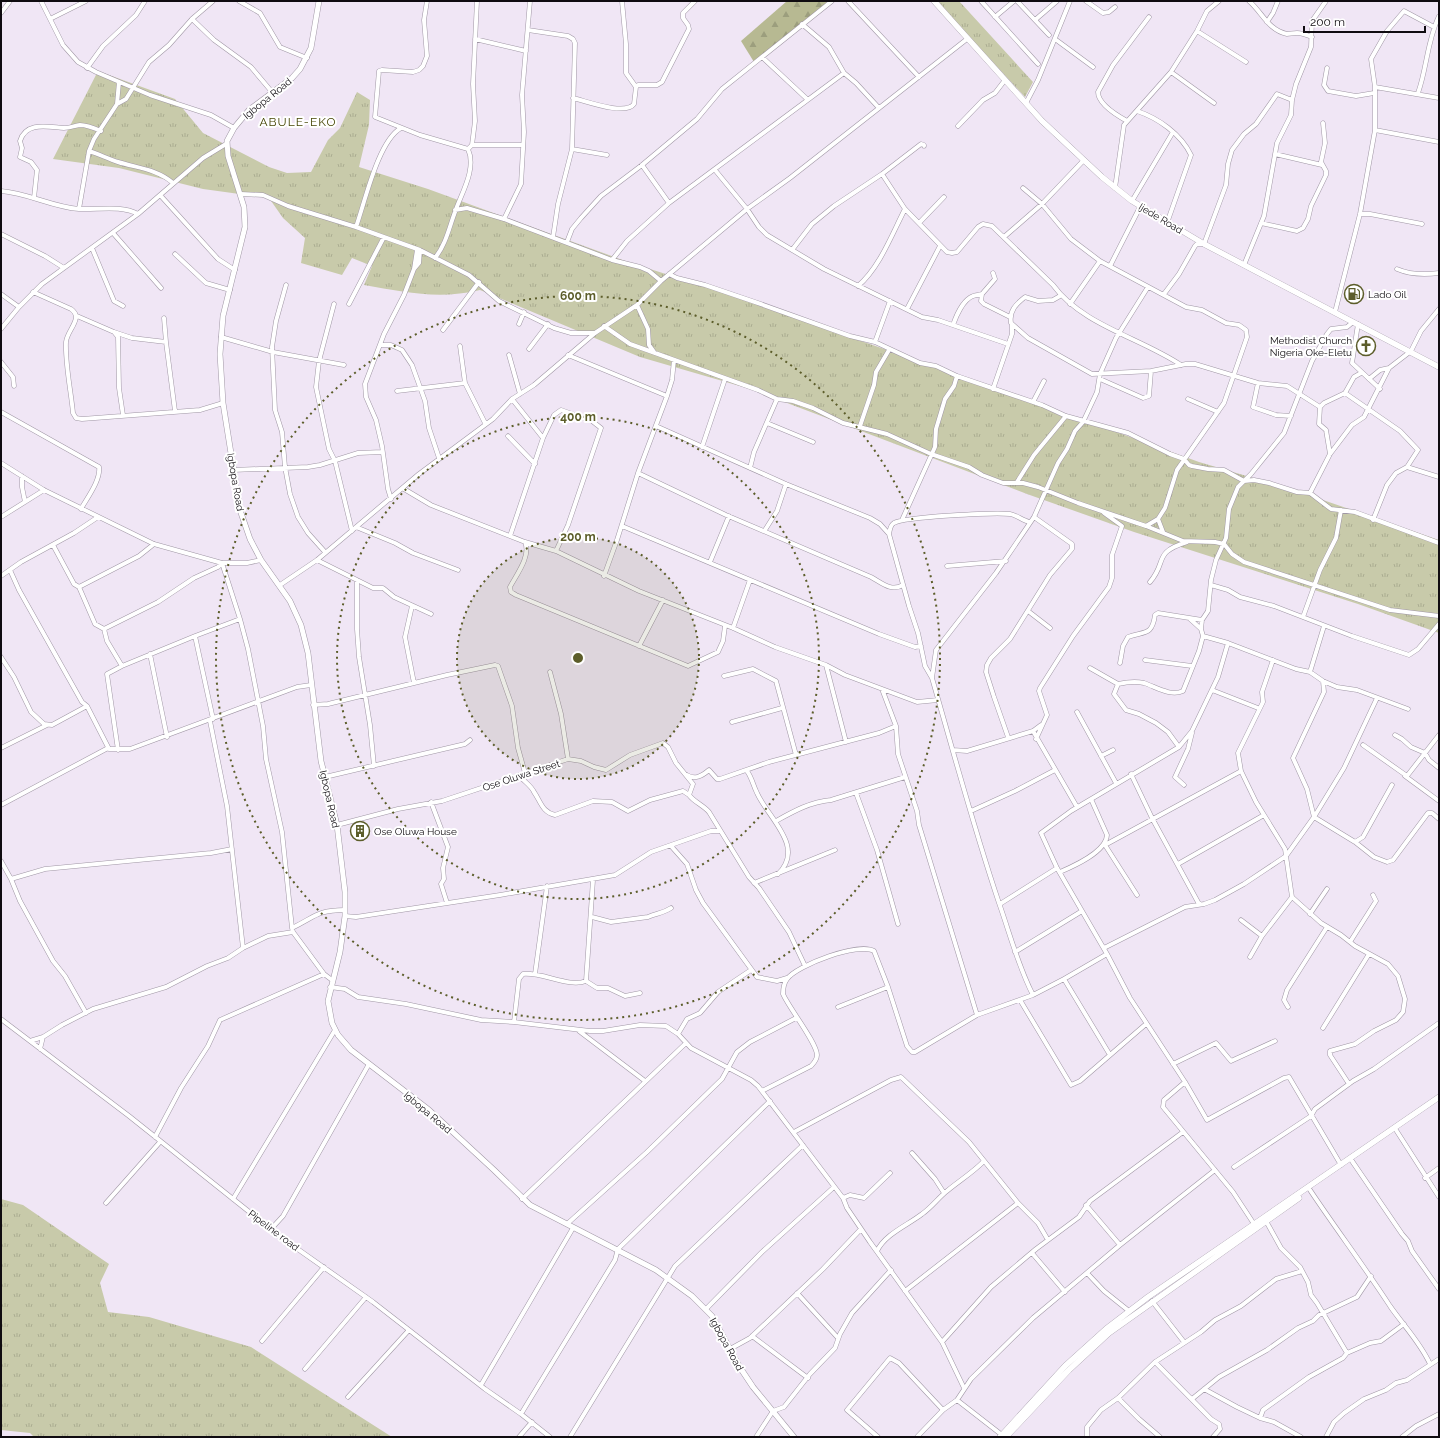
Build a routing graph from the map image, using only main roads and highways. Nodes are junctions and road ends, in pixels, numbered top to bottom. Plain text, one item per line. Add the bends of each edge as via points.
1 (934, 1) edge
2 (1439, 367) edge
3 (1439, 1097) edge
4 (1439, 1101) edge
5 (1005, 1435) edge

1 - 2 main road, Ijede Road via 1026,103 1084,160 1140,207 1204,244
3 - 5 main road via 1129,1311 1065,1366
4 - 5 main road via 1100,1340

